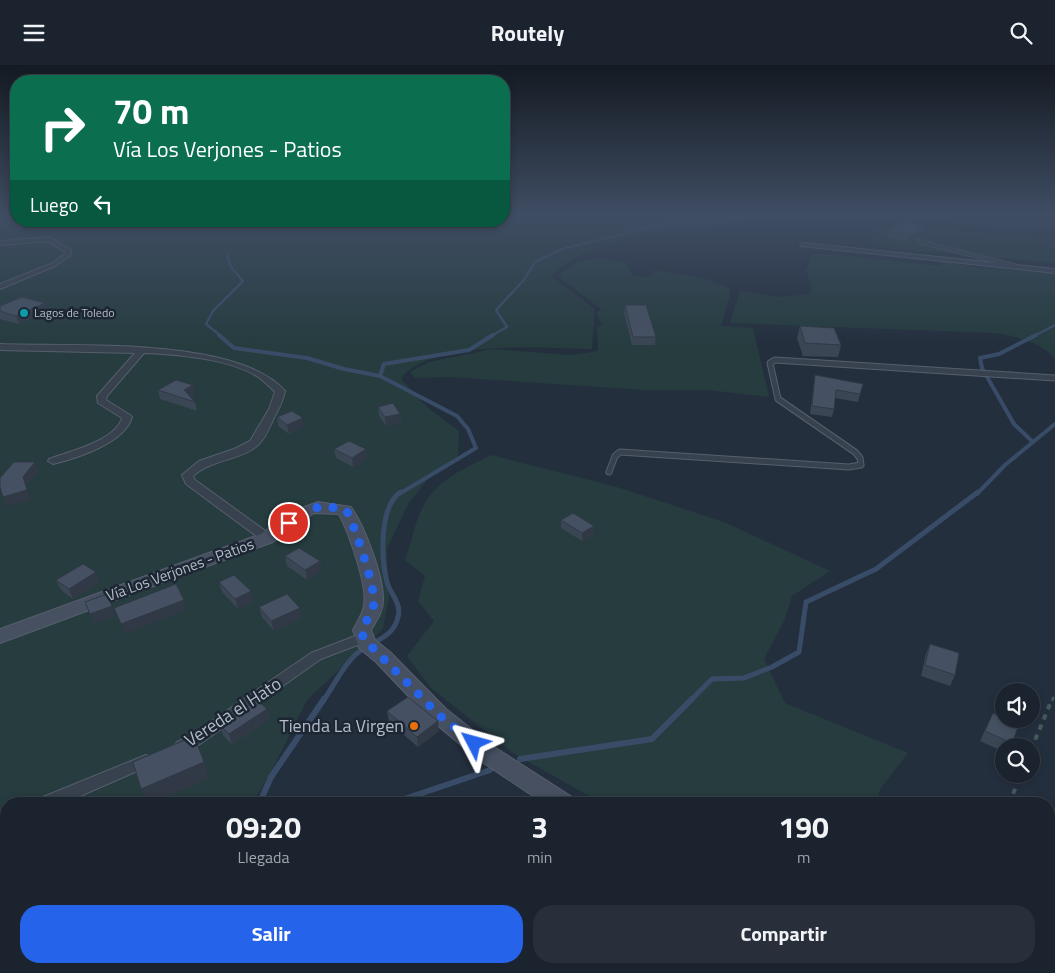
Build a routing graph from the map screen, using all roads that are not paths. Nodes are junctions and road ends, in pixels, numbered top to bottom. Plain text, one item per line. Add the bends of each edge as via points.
1 (64, 259) edge
2 (946, 259) edge
3 (991, 259) edge
4 (1022, 267) junction
5 (1055, 271) edge
6 (0, 287) edge
7 (0, 347) edge
8 (142, 350) junction
9 (1055, 378) edge
10 (53, 461) dead end
11 (610, 472) dead end
12 (267, 538) junction
13 (0, 636) edge
14 (369, 644) junction
15 (60, 797) edge
16 (553, 797) edge

1 - 6 street
2 - 4 street
3 - 4 lane
4 - 5 street
7 - 8 street
8 - 10 street via 102,396 101,401 127,417 124,427 104,442
8 - 12 street via 230,362 273,381 280,391 279,401 256,442 212,458 187,475 190,482
9 - 11 lane via 775,360 770,363 778,399 855,452 861,465 849,467 620,452 615,455
12 - 13 street, Vía Los Verjones - Patios
12 - 14 street, Vía Los Verjones - Patios via 300,512 314,507 327,505 346,510 374,587 374,603 362,631
14 - 15 street, Vereda el Hato via 316,656 195,741
14 - 16 street via 446,720 486,753

